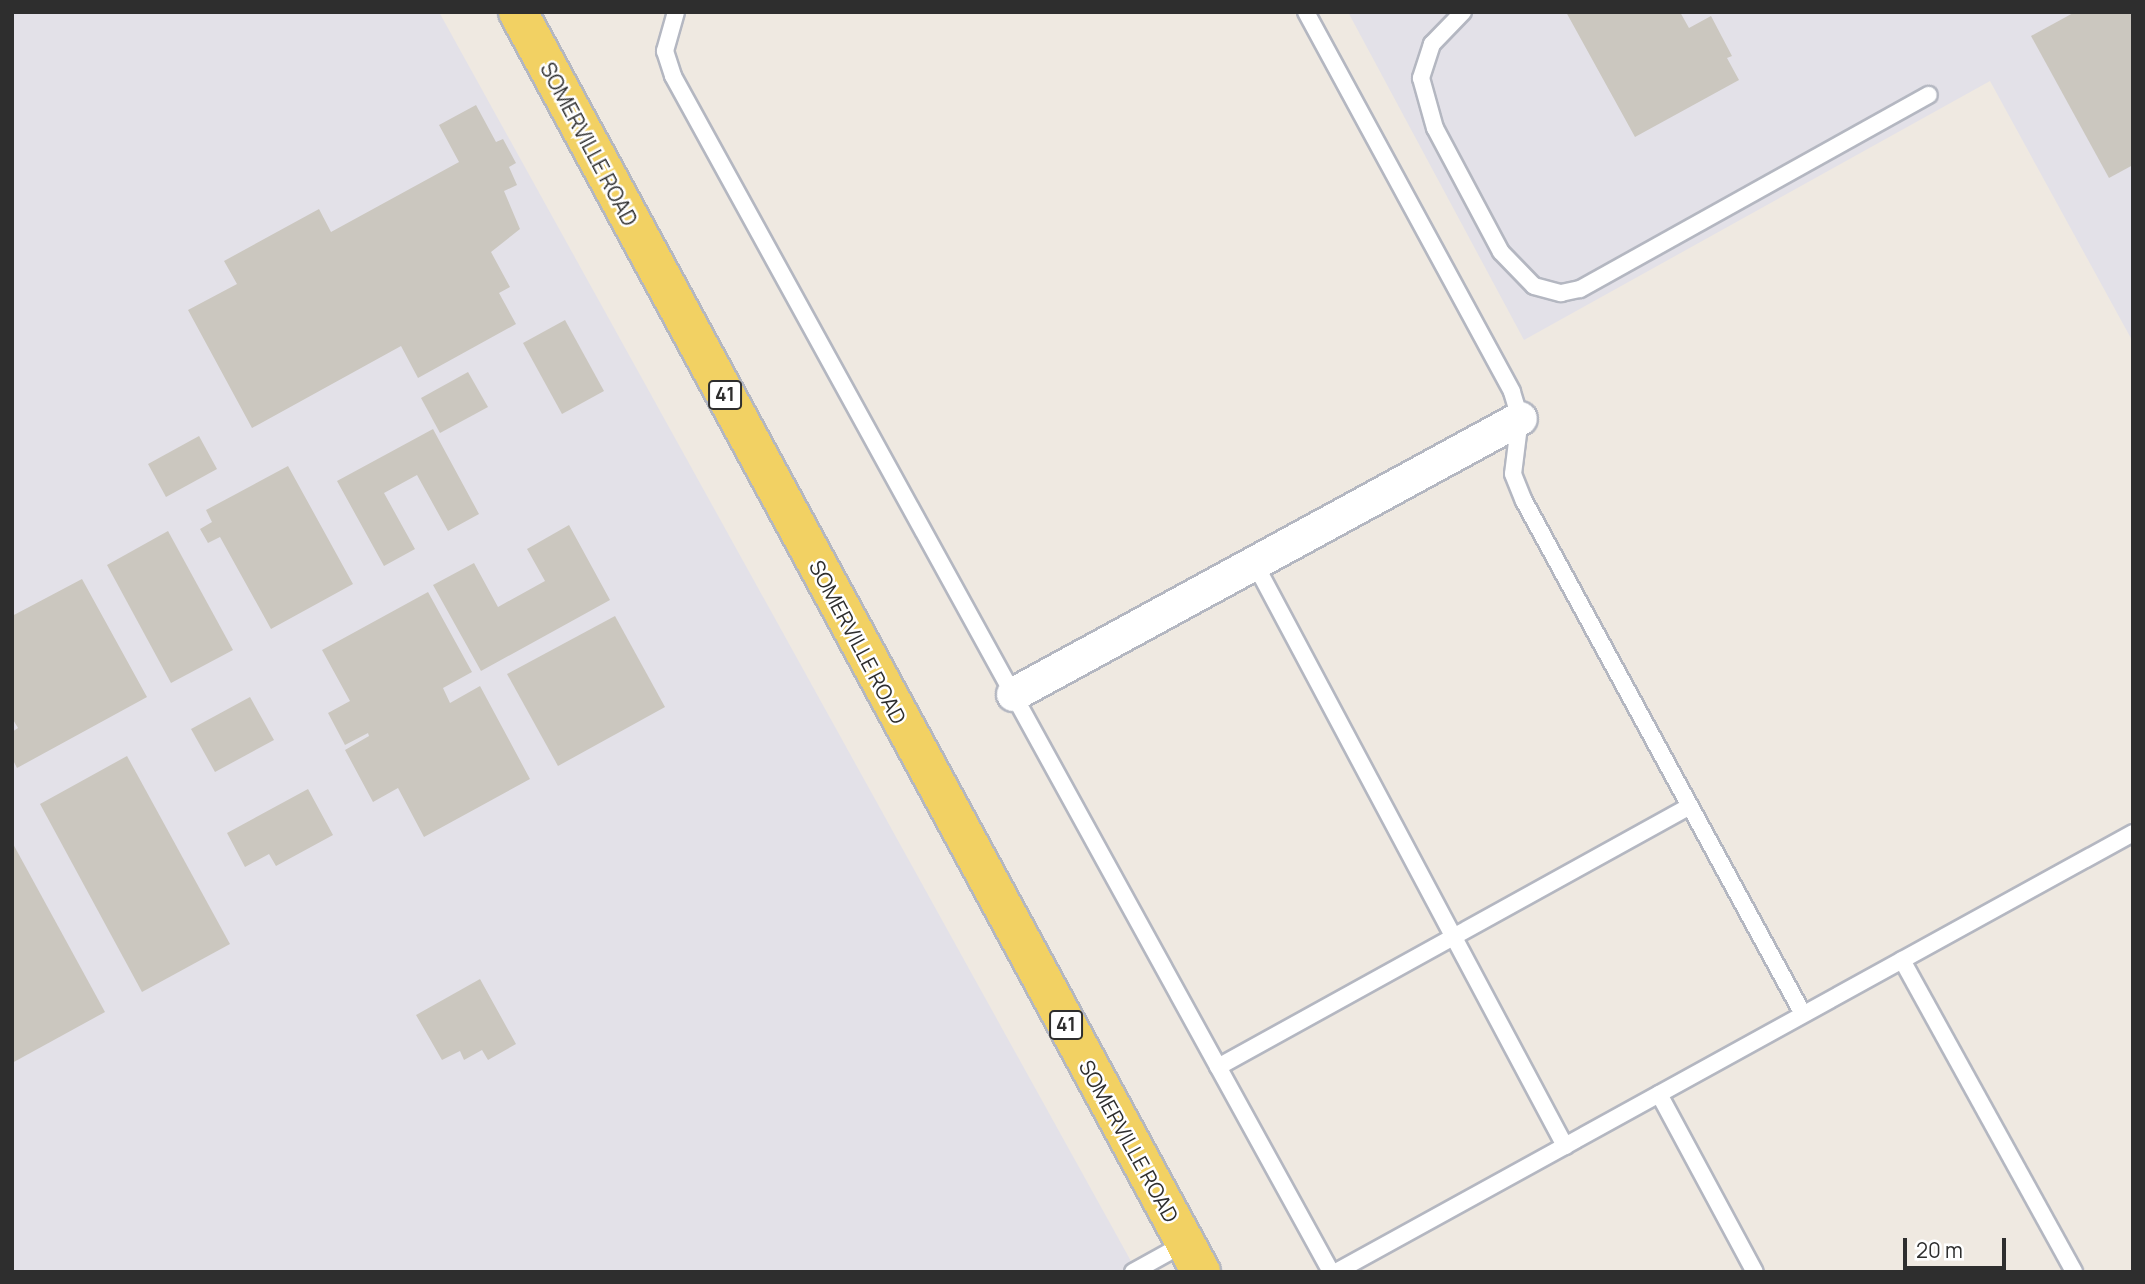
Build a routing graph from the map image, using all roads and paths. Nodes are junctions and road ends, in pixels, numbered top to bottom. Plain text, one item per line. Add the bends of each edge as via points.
1 (518, 12) edge
2 (676, 12) edge
3 (1306, 12) edge
4 (1463, 12) edge
5 (1929, 94) dead end
6 (1520, 418) junction
7 (1254, 562) junction
8 (1013, 694) junction
9 (1690, 806) junction
10 (2133, 833) edge
11 (1454, 936) junction
12 (1902, 960) junction
13 (1803, 1014) junction
14 (1218, 1067) junction
15 (1658, 1094) junction
16 (1565, 1146) junction
17 (1193, 1257) edge
18 (1133, 1272) edge
19 (1334, 1272) edge
20 (1755, 1272) edge
21 (2074, 1272) edge

1 - 17 main road, SOMERVILLE ROAD / 41
2 - 8 lane via 665,51 673,76
3 - 6 lane via 1512,392
4 - 5 lane via 1432,44 1421,78 1435,128 1501,252 1534,286 1561,293 1580,289
6 - 7 street
6 - 9 lane via 1513,474 1524,500
7 - 8 street
7 - 11 lane
8 - 14 lane
9 - 11 lane
9 - 13 lane
10 - 12 lane
11 - 14 lane
11 - 16 lane
12 - 13 lane
12 - 21 lane
13 - 15 lane
14 - 19 lane
15 - 16 lane
15 - 20 lane
16 - 19 lane
17 - 18 lane

